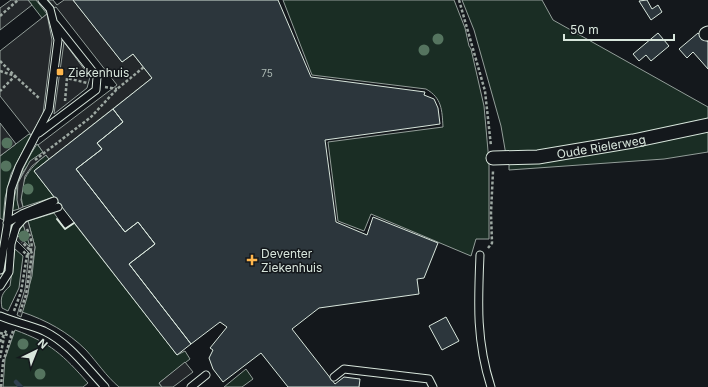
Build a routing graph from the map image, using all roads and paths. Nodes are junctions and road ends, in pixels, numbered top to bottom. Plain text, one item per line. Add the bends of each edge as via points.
1 (18, 0) edge
2 (42, 0) edge
3 (459, 0) edge
4 (0, 16) edge
5 (53, 21) junction
6 (0, 61) edge
7 (144, 67) dead end
8 (0, 91) edge
9 (708, 124) edge
10 (38, 134) junction
11 (493, 158) junction
12 (31, 164) dead end
13 (24, 218) junction
14 (7, 223) junction
15 (13, 234) junction
16 (31, 251) junction
17 (27, 255) dead end
18 (480, 255) joint
19 (0, 270) edge
20 (0, 286) edge
21 (0, 316) edge
22 (16, 323) junction
23 (0, 333) edge
24 (5, 335) junction
25 (11, 336) junction
26 (0, 342) edge
27 (0, 358) edge
28 (206, 375) dead end
29 (334, 377) dead end
30 (1, 387) edge
31 (105, 387) edge
32 (191, 387) edge
33 (433, 387) edge
34 (491, 387) edge

1 - 4 path
2 - 5 lane via 50,9
3 - 11 path via 485,91
5 - 10 lane via 58,40 49,110
5 - 10 lane via 97,78 96,90
6 - 8 path via 15,76
7 - 12 path via 117,89 91,117
9 - 11 street, Oude Rielerweg via 633,141 538,157
10 - 14 lane via 14,178
11 - 18 path via 492,244
13 - 14 lane via 56,204 22,214
13 - 15 lane
13 - 16 path via 32,243
14 - 19 lane
15 - 16 path
15 - 20 lane via 8,272
16 - 17 path
16 - 22 path via 26,295
18 - 34 lane via 477,314 481,351
21 - 22 lane
22 - 25 path
22 - 31 lane via 43,331 60,341
23 - 24 path
24 - 25 path
24 - 26 path
24 - 27 path
25 - 30 path via 2,362
28 - 32 lane
29 - 33 lane via 344,369 428,379

